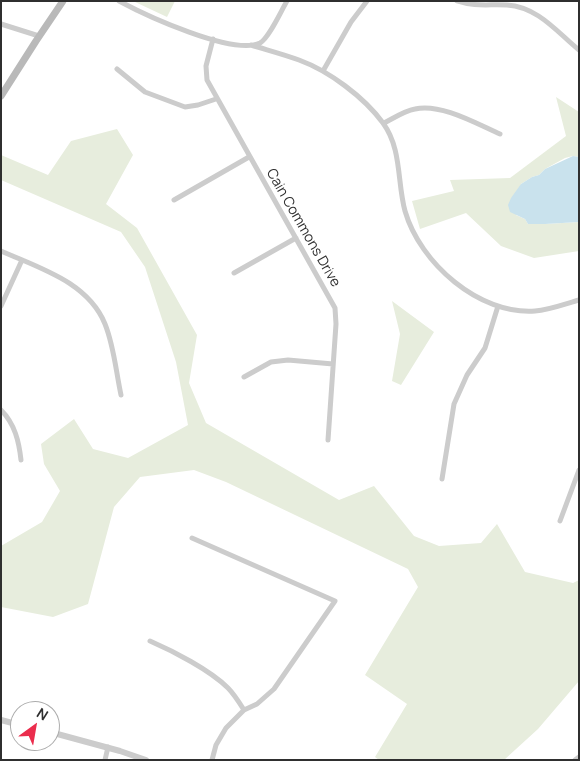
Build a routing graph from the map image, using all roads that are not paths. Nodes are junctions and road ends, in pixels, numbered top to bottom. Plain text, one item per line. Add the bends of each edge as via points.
1 (63, 1) edge
2 (119, 1) edge
3 (287, 1) edge
4 (367, 1) edge
5 (457, 1) edge
6 (1, 24) edge
7 (39, 36) junction
8 (213, 39) junction
9 (252, 45) junction
10 (579, 50) edge
11 (116, 69) dead end
12 (323, 71) junction
13 (1, 96) edge
14 (216, 99) junction
15 (384, 123) junction
16 (500, 134) dead end
17 (249, 157) junction
18 (174, 200) dead end
19 (296, 238) junction
20 (1, 251) edge
21 (22, 260) junction
22 (234, 273) dead end
23 (579, 300) edge
24 (1, 306) edge
25 (498, 306) junction
26 (334, 364) junction
27 (244, 377) dead end
28 (121, 395) dead end
29 (1, 410) edge
30 (328, 440) dead end
31 (21, 460) dead end
32 (579, 470) edge
33 (442, 478) dead end
34 (560, 521) dead end
35 (192, 538) dead end
36 (150, 640) dead end
37 (244, 710) junction
38 (60, 735) edge
39 (108, 747) junction
40 (579, 757) edge
41 (106, 760) edge
42 (146, 760) edge
43 (212, 760) edge
44 (575, 760) edge

1 - 7 main road
2 - 8 street via 174,26
3 - 9 street via 267,36 261,43
4 - 12 street
5 - 10 street via 476,6 509,5 532,11
6 - 7 street
7 - 13 main road
8 - 9 street
8 - 14 street, Cain Commons Drive via 206,66 207,80
9 - 12 street
11 - 14 street via 145,92 185,107
12 - 15 street
14 - 17 street, Cain Commons Drive
15 - 16 street via 405,112 431,108
15 - 25 street via 394,144 405,211 415,234 456,284 472,296
17 - 18 street
17 - 19 street, Cain Commons Drive
19 - 22 street
19 - 26 street, Cain Commons Drive via 335,308
20 - 21 street
21 - 24 street
21 - 28 street via 80,290 95,306 105,323
23 - 25 street via 536,311
25 - 33 street via 485,348 454,404
26 - 27 street via 288,360 271,362
26 - 30 street, Cain Commons Drive
29 - 31 street via 12,424
32 - 34 street
35 - 37 street via 335,601 274,689 257,704
36 - 37 street via 220,681
37 - 43 street via 226,728
38 - 39 street
39 - 41 street
39 - 42 street
40 - 44 street

